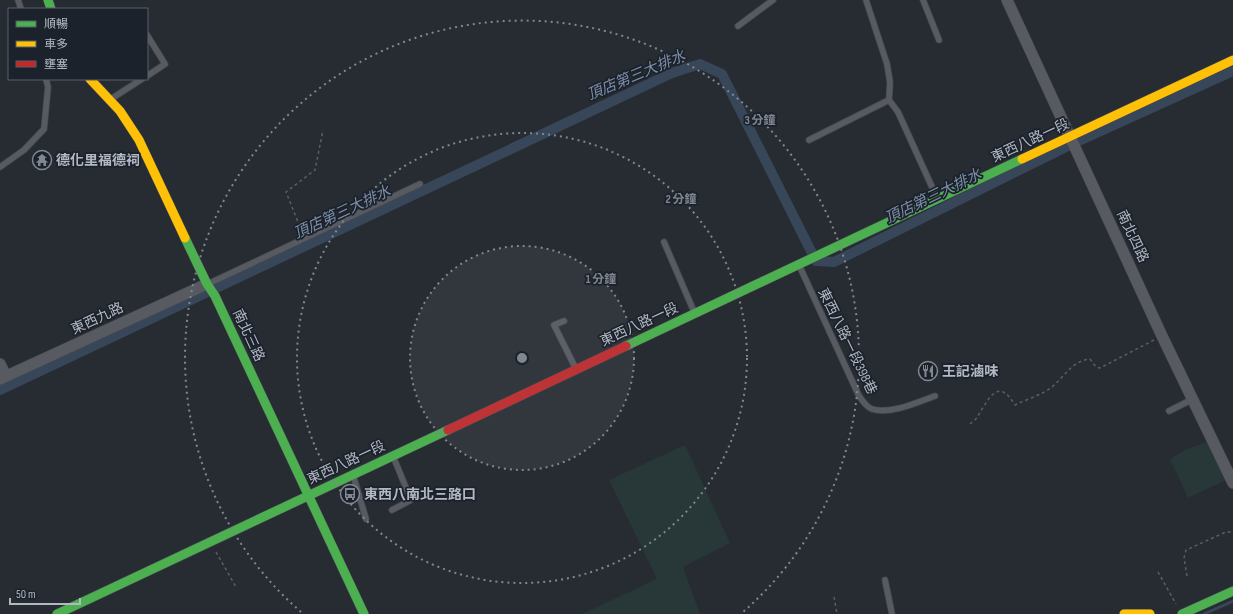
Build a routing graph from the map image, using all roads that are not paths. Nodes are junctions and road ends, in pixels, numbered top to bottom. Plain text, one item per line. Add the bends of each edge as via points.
1 (773, 0) edge
2 (866, 0) edge
3 (923, 0) edge
4 (1007, 0) edge
5 (738, 26) dead end
6 (148, 37) edge
7 (939, 40) dead end
8 (1233, 60) edge
9 (148, 75) edge
10 (46, 80) edge
11 (91, 80) edge
12 (140, 80) edge
13 (110, 99) junction
14 (889, 100) junction
15 (1070, 136) junction
16 (809, 140) dead end
17 (0, 168) edge
18 (420, 184) dead end
19 (938, 198) junction
20 (664, 242) dead end
21 (798, 265) junction
22 (207, 284) junction
23 (695, 314) junction
24 (564, 321) dead end
25 (0, 364) edge
26 (576, 369) junction
27 (3, 377) edge
28 (934, 396) dead end
29 (1193, 399) junction
30 (1169, 411) dead end
31 (392, 456) junction
32 (353, 474) junction
33 (1233, 483) edge
34 (309, 495) junction
35 (392, 510) dead end
36 (366, 519) dead end
37 (885, 580) dead end
38 (1233, 591) edge
39 (75, 610) edge
40 (1180, 611) edge
41 (57, 614) edge
42 (364, 614) edge
43 (892, 614) edge
44 (1124, 614) edge
45 (1150, 614) edge

1 - 5 lane
2 - 14 lane via 887,64
3 - 7 lane
4 - 15 street, 南北四路
6 - 9 lane via 165,64
8 - 15 street, 東西八路一段
10 - 17 lane via 48,87 44,129 24,150
11 - 13 street, 南北三路
12 - 13 lane
13 - 22 street, 南北三路 via 139,140
14 - 16 lane
14 - 19 lane via 898,112
15 - 19 street, 東西八路一段
15 - 29 street, 南北四路
18 - 22 lane
19 - 21 street, 東西八路一段
20 - 23 lane
21 - 23 street, 東西八路一段
21 - 28 lane, 東西八路一段398巷 via 865,405 888,411
22 - 27 street, 東西九路
22 - 34 street, 南北三路
23 - 26 street, 東西八路一段
24 - 26 lane via 554,325
25 - 27 street
26 - 31 street, 東西八路一段
29 - 30 lane
29 - 33 street, 南北四路
31 - 32 street, 東西八路一段
31 - 35 lane via 411,500
32 - 34 street, 東西八路一段
32 - 36 lane
34 - 39 street, 東西八路一段 via 210,541
34 - 42 street, 南北三路
37 - 43 lane
38 - 40 street
39 - 41 street, 東西八路一段
44 - 45 street

